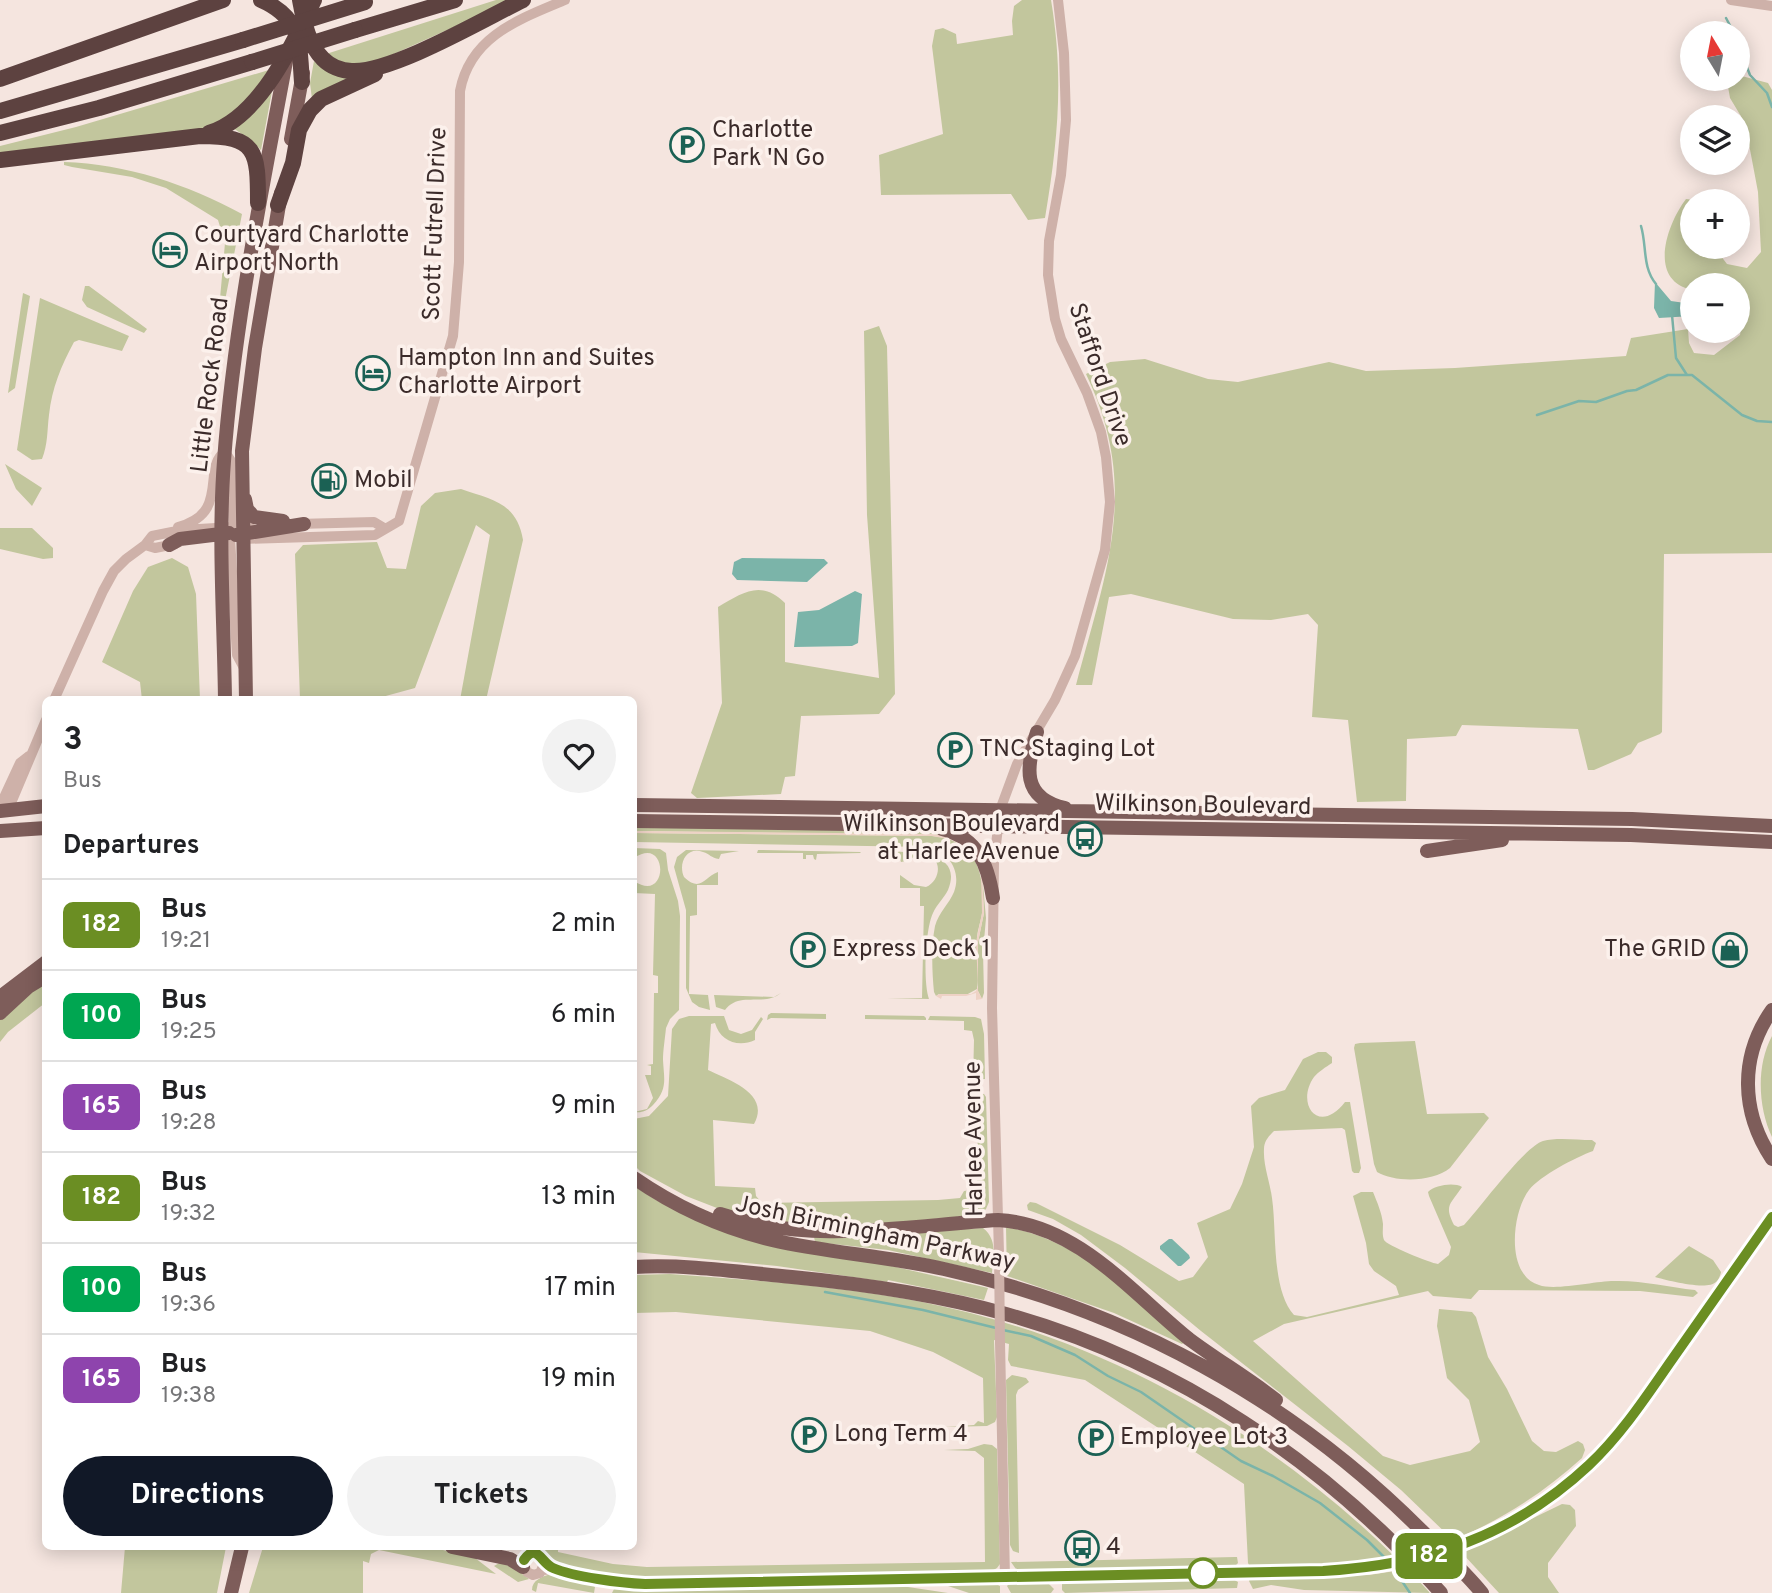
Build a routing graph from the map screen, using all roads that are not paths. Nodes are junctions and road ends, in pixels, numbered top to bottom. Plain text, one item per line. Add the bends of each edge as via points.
1 (261, 0) edge
2 (299, 0) edge
3 (316, 0) edge
4 (324, 0) edge
5 (455, 0) edge
6 (523, 0) edge
7 (565, 0) edge
8 (1058, 0) edge
9 (1731, 0) edge
10 (217, 1) edge
11 (368, 1) edge
12 (1772, 6) edge
13 (301, 33) junction
14 (409, 56) junction
15 (0, 79) edge
16 (282, 79) joint
17 (302, 82) joint
18 (0, 111) edge
19 (0, 133) edge
20 (200, 136) junction
21 (0, 160) edge
22 (258, 203) junction
23 (278, 205) junction
24 (225, 452) junction
25 (242, 489) junction
26 (304, 524) junction
27 (384, 528) junction
28 (232, 534) junction
29 (165, 540) junction
30 (56, 696) edge
31 (225, 696) edge
32 (246, 696) edge
33 (42, 729) edge
34 (1037, 732) junction
35 (28, 761) junction
36 (637, 805) edge
37 (42, 806) edge
38 (42, 806) edge
39 (718, 806) junction
40 (1000, 810) junction
41 (2, 811) edge
42 (1087, 811) junction
43 (637, 821) edge
44 (718, 822) junction
45 (920, 824) junction
46 (998, 826) junction
47 (1772, 826) edge
48 (42, 828) edge
49 (0, 831) edge
50 (1545, 834) junction
51 (1772, 842) edge
52 (1427, 851) dead end
53 (993, 898) junction
54 (42, 965) edge
55 (42, 979) edge
56 (0, 997) edge
57 (1772, 1010) edge
58 (0, 1013) edge
59 (1772, 1159) edge
60 (637, 1177) edge
61 (637, 1177) edge
62 (1772, 1217) edge
63 (998, 1220) junction
64 (637, 1267) edge
65 (1344, 1459) junction
66 (243, 1550) edge
67 (466, 1550) edge
68 (523, 1567) junction
69 (547, 1567) junction
70 (1005, 1578) junction
71 (231, 1593) edge
72 (1441, 1593) edge
73 (1482, 1593) edge

1 - 13 highway
2 - 13 highway
3 - 13 highway
4 - 13 highway
5 - 19 highway, bridge via 123,101
6 - 14 highway
7 - 27 street, Scott Futrell Drive via 498,31 464,73 453,336 401,517
8 - 34 street, Stafford Drive via 1066,120 1048,275 1063,345 1101,432 1110,502 1105,550 1087,618 1065,680
9 - 12 street
10 - 15 highway
11 - 18 highway, bridge
13 - 14 highway via 324,60 342,70 364,71
13 - 16 highway
13 - 17 highway
13 - 20 highway via 245,112 226,127
14 - 23 highway via 315,104 299,130
16 - 22 main road, Little Rock Road
17 - 23 main road, Little Rock Road
20 - 21 highway
20 - 22 highway via 239,140 250,149 258,165
22 - 24 main road, Little Rock Road
23 - 25 main road, Little Rock Road via 250,379
24 - 28 main road, Little Rock Road
24 - 29 street via 217,461 214,492 206,509
25 - 26 main road via 247,509 256,518
25 - 28 main road, Little Rock Road
26 - 27 street via 374,522
26 - 28 main road
27 - 28 street via 375,535
28 - 29 main road
28 - 31 main road
28 - 32 main road
29 - 30 street via 155,548 145,545 108,580
33 - 35 street
34 - 40 street, Stafford Drive via 1017,764
34 - 42 main road via 1027,769 1033,787 1050,803
35 - 37 street via 24,795 33,805
35 - 41 street
36 - 39 main road, Wilkinson Boulevard
38 - 41 main road
39 - 40 main road, Wilkinson Boulevard
39 - 44 main road
40 - 42 main road, Wilkinson Boulevard
40 - 46 street, Stafford Drive
42 - 47 main road, Wilkinson Boulevard via 1632,819
43 - 44 main road, Wilkinson Boulevard
44 - 45 main road, Wilkinson Boulevard
45 - 46 main road, Wilkinson Boulevard
45 - 53 main road via 961,835 976,848
46 - 50 main road, Wilkinson Boulevard
46 - 53 street, Harlee Avenue
48 - 49 main road
50 - 51 main road, Wilkinson Boulevard
50 - 52 main road
53 - 63 street, Harlee Avenue
54 - 56 main road
55 - 58 main road
57 - 59 main road via 1754,1043 1747,1082 1752,1121
60 - 63 main road via 705,1209 798,1231 871,1231
61 - 65 main road, Josh Birmingham Parkway via 686,1209 747,1233 964,1273 1107,1319 1218,1374
62 - 70 street, bridge via 1644,1399 1598,1456 1557,1493 1476,1538 1429,1556 1323,1571
63 - 65 main road via 1044,1231 1087,1254 1193,1341 1293,1413
63 - 70 street, Harlee Avenue, bridge
64 - 72 main road, Josh Birmingham Parkway via 690,1267 898,1289 1006,1314 1080,1339 1168,1378 1278,1445 1366,1516
65 - 73 main road, Josh Birmingham Parkway
66 - 71 main road
67 - 68 main road via 510,1559
68 - 69 street via 533,1575
68 - 69 street via 531,1554 541,1556
69 - 70 street via 645,1584

